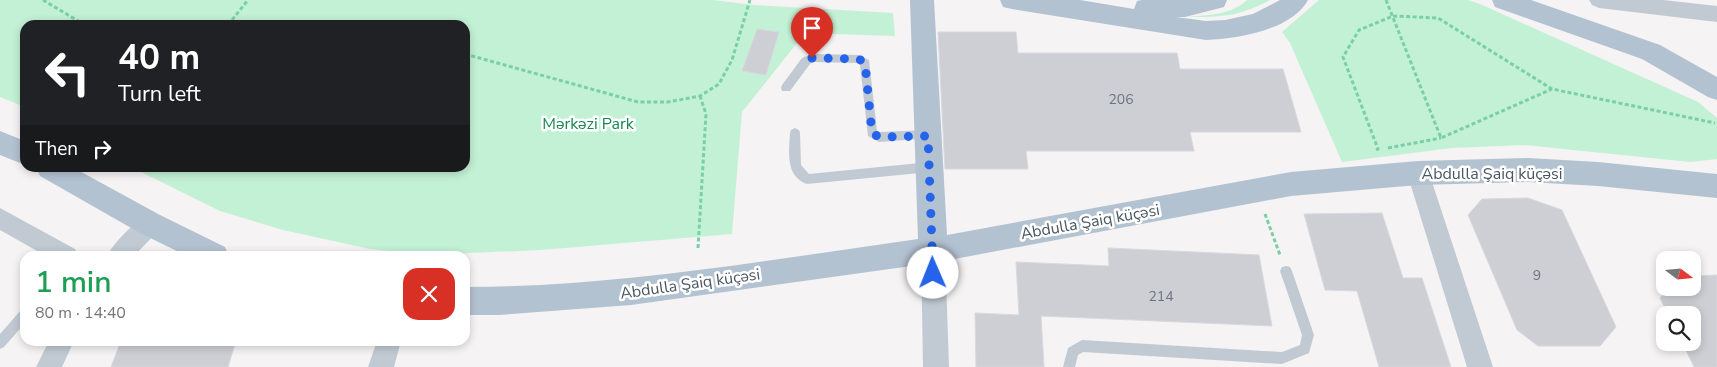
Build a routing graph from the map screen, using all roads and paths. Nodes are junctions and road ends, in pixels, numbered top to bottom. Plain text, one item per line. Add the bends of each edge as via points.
1 (43, 0) edge
2 (248, 0) edge
3 (750, 0) edge
4 (922, 0) edge
5 (1012, 0) edge
6 (1215, 0) edge
7 (1296, 0) edge
8 (1386, 0) edge
9 (1504, 0) edge
10 (1534, 0) edge
11 (1599, 0) edge
12 (1070, 7) junction
13 (1717, 14) edge
14 (1394, 16) junction
15 (77, 20) edge
16 (232, 20) edge
17 (1651, 52) junction
18 (470, 55) edge
19 (1717, 78) edge
20 (786, 88) dead end
21 (1552, 89) junction
22 (1717, 90) edge
23 (700, 96) junction
24 (1715, 123) dead end
25 (795, 133) dead end
26 (928, 136) junction
27 (1441, 138) junction
28 (0, 142) edge
29 (1378, 150) junction
30 (1368, 151) dead end
31 (20, 152) edge
32 (930, 167) junction
33 (57, 172) edge
34 (1418, 173) junction
35 (1717, 178) edge
36 (1675, 182) junction
37 (1717, 186) edge
38 (1262, 206) dead end
39 (0, 218) edge
40 (150, 224) junction
41 (698, 248) dead end
42 (933, 250) junction
43 (58, 251) edge
44 (125, 251) edge
45 (205, 251) edge
46 (1286, 271) joint
47 (470, 301) edge
48 (20, 320) edge
49 (0, 343) edge
50 (60, 346) edge
51 (387, 346) edge
52 (49, 367) edge
53 (381, 367) edge
54 (936, 367) edge
55 (1069, 367) edge
56 (1480, 367) edge

1 - 15 path
2 - 16 path
3 - 23 path via 732,60 719,84
4 - 26 main road
5 - 12 main road
6 - 12 main road via 1185,8
7 - 12 main road via 1267,18 1243,26 1214,30
8 - 14 path
9 - 17 main road
10 - 17 main road
11 - 13 street
14 - 21 path via 1438,18
14 - 27 path
14 - 29 path via 1360,30 1343,57
17 - 19 main road
17 - 22 main road
18 - 23 path via 638,102 668,102
20 - 26 lane via 806,61 812,58 859,59 865,63 872,133 879,137
21 - 24 path
21 - 27 path
23 - 41 path via 706,114
25 - 32 lane via 795,166 807,179
26 - 32 main road
27 - 29 path
28 - 31 main road
29 - 30 path
32 - 42 main road
33 - 40 main road
34 - 36 main road, Abdulla Şaiq küçəsi via 1528,170
34 - 42 main road, Abdulla Şaiq küçəsi via 1291,184
34 - 56 street
35 - 36 main road
36 - 37 main road, Abdulla Şaiq küçəsi
38 - 46 path
39 - 43 street
40 - 44 street
40 - 45 main road
42 - 47 main road, Abdulla Şaiq küçəsi via 631,292
42 - 54 street
46 - 55 lane via 1308,335 1305,349 1282,358 1082,346 1072,352
48 - 49 lane
50 - 52 street
51 - 53 street

